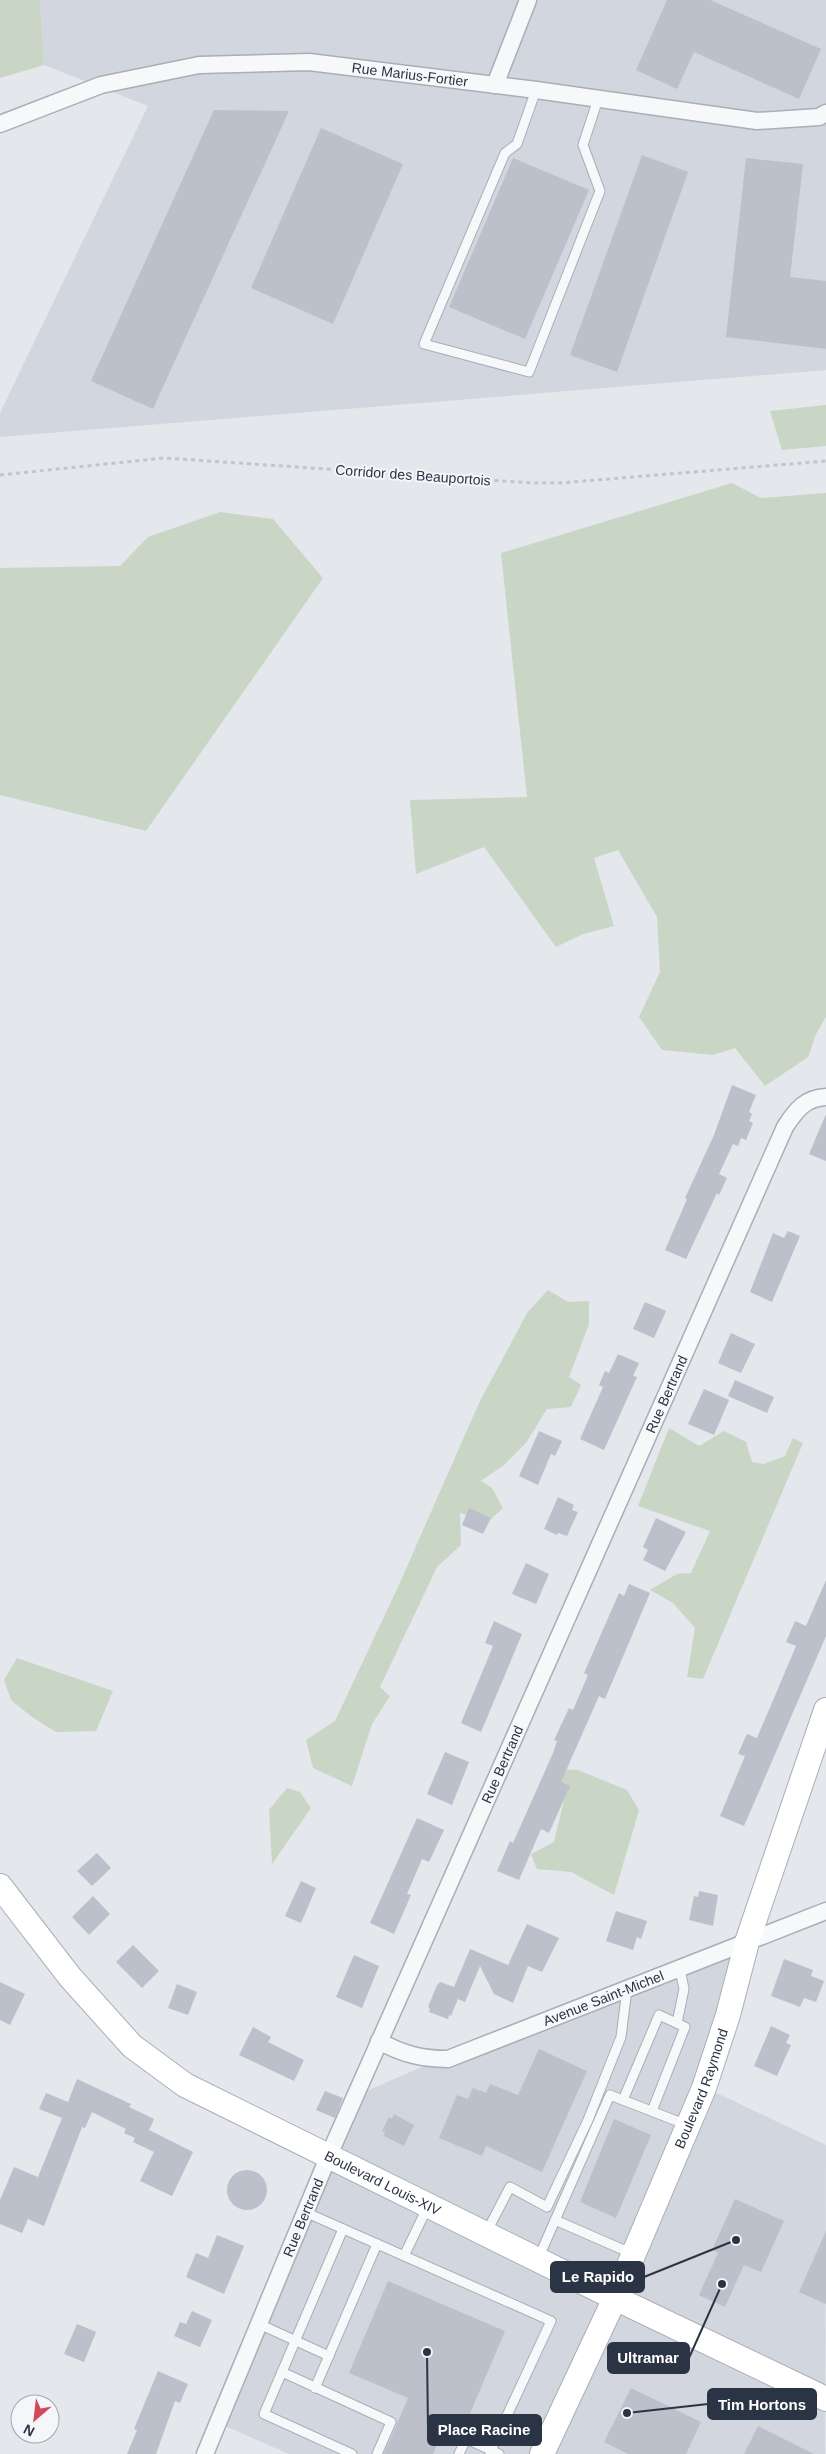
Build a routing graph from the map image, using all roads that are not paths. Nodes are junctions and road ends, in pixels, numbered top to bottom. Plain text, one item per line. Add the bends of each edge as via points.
1 (528, 0) edge
2 (495, 85) junction
3 (536, 90) junction
4 (598, 99) junction
5 (826, 113) edge
6 (0, 124) edge
7 (826, 1097) edge
8 (826, 1710) edge
9 (0, 1886) edge
10 (826, 1911) edge
11 (747, 1942) junction
12 (680, 1969) junction
13 (627, 1989) junction
14 (677, 2023) junction
15 (379, 2041) junction
16 (623, 2100) junction
17 (652, 2112) junction
18 (688, 2125) junction
19 (329, 2155) junction
20 (428, 2205) junction
21 (305, 2212) junction
22 (555, 2220) junction
23 (343, 2229) junction
24 (486, 2233) junction
25 (377, 2244) junction
26 (633, 2254) junction
27 (404, 2256) junction
28 (538, 2259) junction
29 (615, 2298) junction
30 (259, 2324) junction
31 (296, 2340) junction
32 (330, 2356) junction
33 (282, 2372) junction
34 (316, 2388) junction
35 (826, 2399) edge
36 (493, 2453) edge
37 (205, 2454) edge
38 (352, 2454) edge
39 (378, 2454) edge
40 (459, 2454) edge
41 (542, 2454) edge

1 - 2 street
2 - 3 street, Rue Marius-Fortier
2 - 6 street, Rue Marius-Fortier via 309,62 199,65 101,85
3 - 4 street, Rue Marius-Fortier
3 - 4 lane via 517,144 505,153 424,344 529,372 600,191 583,145
4 - 5 street, Rue Marius-Fortier via 757,121 819,117
7 - 15 street, Rue Bertrand via 808,1100 795,1111 785,1127
8 - 11 main road, Boulevard Raymond
9 - 19 main road, Boulevard Louis-XIV via 70,1977 132,2046 185,2085
10 - 11 street, Avenue Saint-Michel
11 - 12 street, Avenue Saint-Michel
11 - 18 main road, Boulevard Raymond via 728,2015
12 - 13 street, Avenue Saint-Michel
12 - 14 lane via 684,1989
13 - 15 street, Avenue Saint-Michel via 448,2059 416,2057 398,2052
13 - 24 lane via 621,2037 588,2120 547,2207 510,2188
14 - 16 lane via 660,2015
14 - 17 lane via 686,2027
15 - 19 street, Rue Bertrand
16 - 17 lane
16 - 22 lane via 610,2095
17 - 18 lane
18 - 26 main road, Boulevard Raymond
19 - 20 main road, Boulevard Louis-XIV
19 - 21 street, Rue Bertrand
20 - 24 main road, Boulevard Louis-XIV
20 - 27 lane
21 - 23 lane
21 - 30 street, Rue Bertrand
22 - 26 lane
22 - 28 lane
23 - 25 lane
23 - 31 lane
24 - 28 main road, Boulevard Louis-XIV
25 - 27 lane
25 - 32 lane
26 - 29 main road, Boulevard Raymond
27 - 36 lane via 551,2321
28 - 29 main road, Boulevard Louis-XIV
29 - 35 main road, Boulevard Louis-XIV
29 - 41 main road, Boulevard Raymond
30 - 31 lane
30 - 37 street, Rue Bertrand
31 - 32 lane
31 - 33 lane
32 - 34 lane
33 - 34 lane
33 - 38 lane via 264,2414
34 - 39 lane via 391,2422
36 - 40 lane via 466,2439

